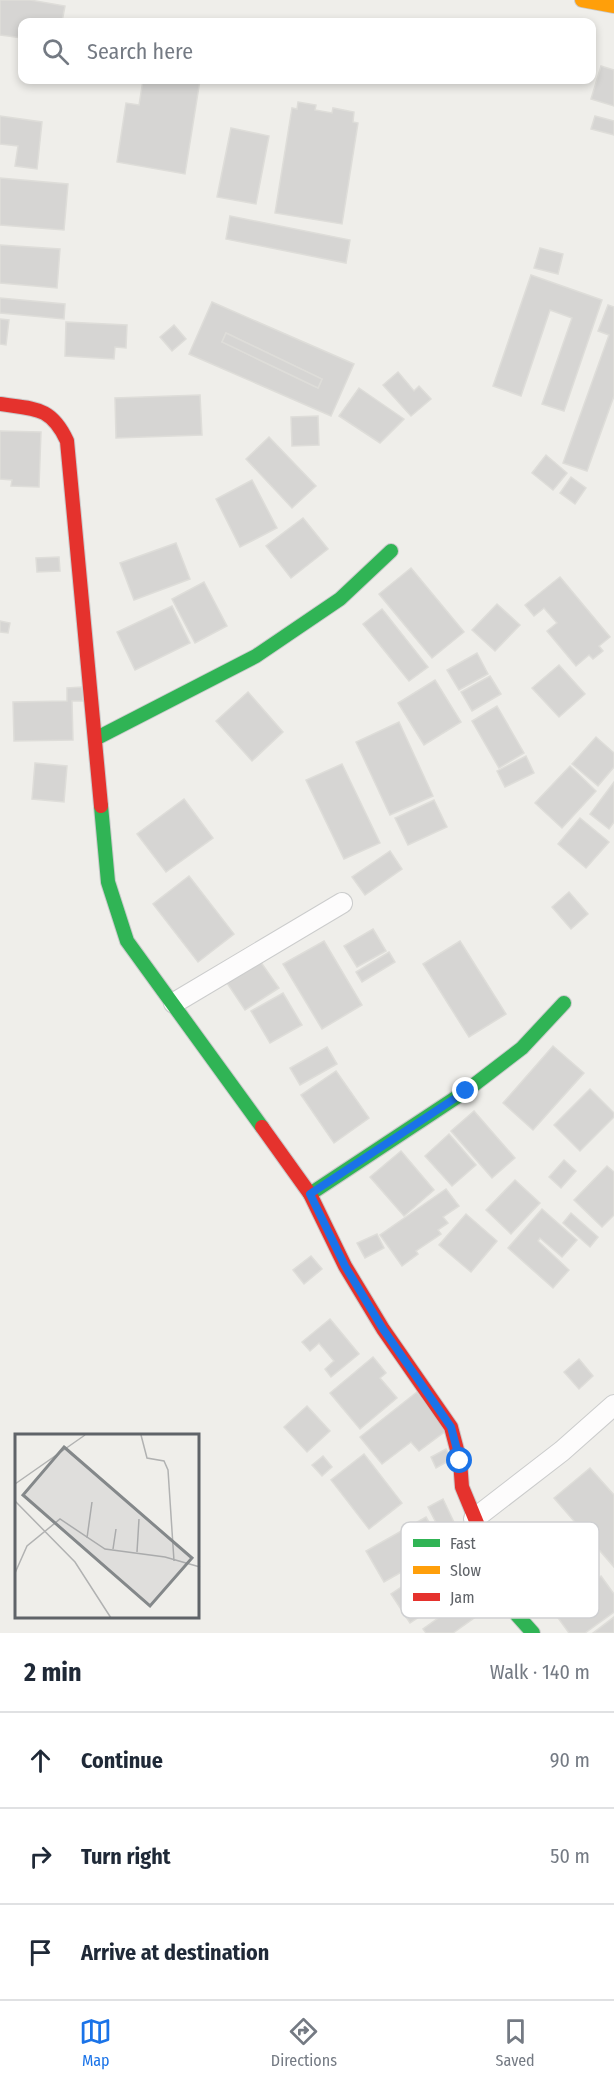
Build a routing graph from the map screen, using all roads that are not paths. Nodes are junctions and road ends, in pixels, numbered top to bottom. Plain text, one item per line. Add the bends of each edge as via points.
1 (582, 0) edge
2 (614, 6) edge
3 (0, 404) edge
4 (391, 551) dead end
5 (94, 739) junction
6 (342, 903) dead end
7 (174, 1003) junction
8 (564, 1003) dead end
9 (310, 1194) junction
10 (614, 1405) edge
11 (474, 1519) junction
12 (475, 1522) edge
13 (520, 1618) edge
14 (533, 1633) edge

1 - 2 main road
3 - 5 main road via 49,412 60,423 67,441
4 - 5 main road via 340,599 256,656
5 - 7 main road via 108,882 127,941
6 - 7 street
7 - 9 main road
8 - 9 main road via 522,1048 466,1091
9 - 11 main road via 361,1293 451,1427 462,1487
10 - 11 street
11 - 12 main road
13 - 14 main road

